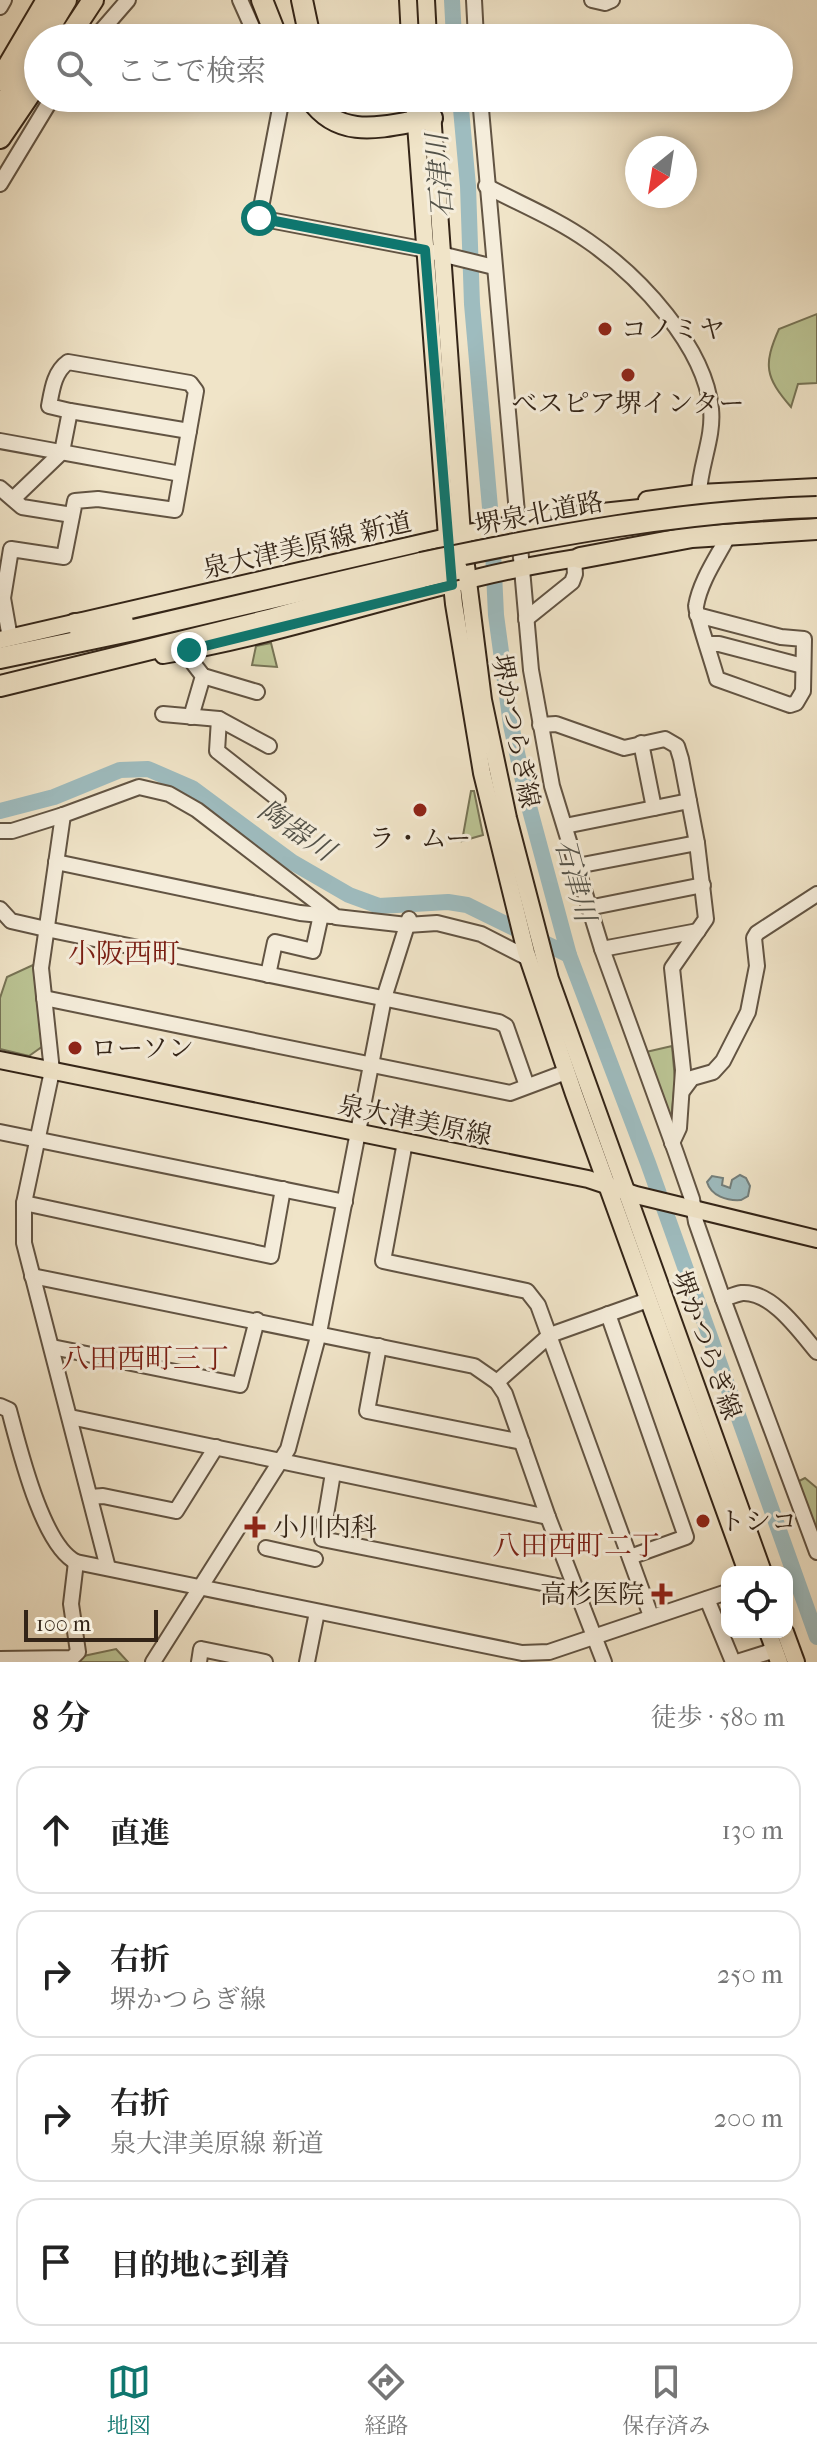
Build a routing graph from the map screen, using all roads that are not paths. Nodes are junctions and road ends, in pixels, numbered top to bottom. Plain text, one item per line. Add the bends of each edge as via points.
1 (4, 0) edge
2 (32, 0) edge
3 (47, 0) edge
4 (66, 0) edge
5 (93, 0) edge
6 (128, 0) edge
7 (240, 0) edge
8 (262, 0) edge
9 (277, 0) edge
10 (302, 0) edge
11 (408, 0) edge
12 (426, 0) edge
13 (474, 0) edge
14 (592, 0) edge
15 (612, 0) edge
16 (0, 7) edge
17 (33, 24) edge
18 (51, 24) edge
19 (77, 24) edge
20 (107, 24) edge
21 (251, 24) edge
22 (271, 24) edge
23 (285, 24) edge
24 (307, 24) edge
25 (409, 24) edge
26 (427, 24) edge
27 (475, 24) edge
28 (24, 39) edge
29 (0, 63) edge
30 (24, 70) edge
31 (0, 80) edge
32 (24, 103) edge
33 (0, 110) edge
34 (44, 112) edge
35 (279, 112) edge
36 (322, 112) edge
37 (427, 112) edge
38 (481, 112) edge
39 (0, 138) edge
40 (0, 184) edge
41 (486, 186) junction
42 (439, 254) junction
43 (494, 267) junction
44 (70, 411) junction
45 (189, 431) junction
46 (0, 441) edge
47 (62, 452) junction
48 (181, 474) junction
49 (817, 487) edge
50 (0, 488) edge
51 (699, 493) junction
52 (14, 498) junction
53 (817, 498) edge
54 (817, 507) edge
55 (72, 515) junction
56 (817, 519) edge
57 (512, 524) junction
58 (817, 529) edge
59 (460, 534) junction
60 (817, 538) edge
61 (725, 542) junction
62 (577, 558) junction
63 (517, 569) junction
64 (422, 570) junction
65 (466, 581) junction
66 (2, 598) edge
67 (276, 604) junction
68 (697, 615) junction
69 (526, 619) junction
70 (75, 624) junction
71 (5, 639) edge
72 (709, 644) junction
73 (189, 650) junction
74 (0, 658) edge
75 (803, 666) junction
76 (0, 675) edge
77 (203, 676) junction
78 (0, 687) edge
79 (257, 692) dead end
80 (163, 714) dead end
81 (191, 717) junction
82 (219, 719) junction
83 (540, 725) junction
84 (641, 743) junction
85 (269, 746) dead end
86 (278, 799) dead end
87 (689, 801) junction
88 (654, 808) junction
89 (63, 815) junction
90 (565, 826) junction
91 (0, 831) edge
92 (697, 843) junction
93 (56, 862) junction
94 (577, 866) junction
95 (703, 885) junction
96 (817, 894) edge
97 (588, 908) junction
98 (0, 909) edge
99 (328, 916) junction
100 (408, 922) junction
101 (46, 929) junction
102 (698, 931) junction
103 (602, 949) junction
104 (527, 955) junction
105 (268, 975) junction
106 (44, 998) junction
107 (384, 998) junction
108 (0, 1060) edge
109 (372, 1064) junction
110 (52, 1071) junction
111 (566, 1072) junction
112 (527, 1086) junction
113 (681, 1093) junction
114 (0, 1132) edge
115 (358, 1132) junction
116 (36, 1139) junction
117 (405, 1142) junction
118 (672, 1143) junction
119 (606, 1183) junction
120 (283, 1189) junction
121 (632, 1193) junction
122 (345, 1202) junction
123 (24, 1203) junction
124 (689, 1207) junction
125 (817, 1239) edge
126 (32, 1276) junction
127 (723, 1299) junction
128 (648, 1300) junction
129 (608, 1314) junction
130 (257, 1320) junction
131 (319, 1333) junction
132 (550, 1335) junction
133 (379, 1346) junction
134 (52, 1347) junction
135 (817, 1352) edge
136 (497, 1382) junction
137 (0, 1406) edge
138 (70, 1417) junction
139 (522, 1442) junction
140 (216, 1447) junction
141 (283, 1460) junction
142 (333, 1473) junction
143 (90, 1497) junction
144 (548, 1517) junction
145 (322, 1539) junction
146 (266, 1548) dead end
147 (817, 1552) edge
148 (630, 1557) junction
149 (76, 1562) junction
150 (745, 1566) edge
151 (761, 1566) edge
152 (108, 1568) junction
153 (199, 1588) junction
154 (577, 1590) junction
155 (721, 1594) edge
156 (707, 1599) junction
157 (317, 1612) junction
158 (651, 1616) junction
159 (595, 1636) junction
160 (787, 1638) edge
161 (777, 1656) edge
162 (0, 1659) edge
163 (153, 1662) edge
164 (199, 1662) edge
165 (265, 1662) edge
166 (307, 1662) edge
167 (604, 1662) edge
168 (735, 1662) edge
169 (796, 1662) edge

1 - 16 street
2 - 29 highway
3 - 17 highway
4 - 18 highway
5 - 19 highway
6 - 20 street
7 - 21 street
8 - 22 highway
9 - 23 highway
10 - 24 highway
11 - 25 main road
12 - 26 main road
13 - 27 street
14 - 15 street
28 - 31 highway
30 - 33 highway
32 - 39 highway
34 - 40 street
35 - 42 street via 259,218
36 - 37 highway via 351,127 380,128
37 - 42 main road, 堺かつらぎ線
38 - 41 street
41 - 43 street
41 - 51 street via 588,241 616,263 685,341 703,371 712,413
42 - 43 street
42 - 59 main road, 堺かつらぎ線
43 - 57 street
44 - 45 street
44 - 45 street via 49,406 53,382 68,362 190,383 196,391
44 - 47 street
45 - 48 street
46 - 47 street
47 - 48 street
47 - 52 street
48 - 55 street via 175,510 98,499 75,501
49 - 51 main road, 泉大津美原線 新道
50 - 52 street
51 - 57 main road, 泉大津美原線 新道
52 - 55 street via 22,507
53 - 57 highway via 706,503
54 - 64 highway, 堺泉北道路, bridge via 750,509 589,529
55 - 66 street via 64,557 11,549
56 - 64 highway, 堺泉北道路, bridge via 644,533
57 - 59 main road, 泉大津美原線 新道
57 - 63 street
58 - 62 highway via 692,537
59 - 65 main road, 堺かつらぎ線
59 - 70 main road, 泉大津美原線 新道
60 - 61 main road
61 - 62 main road
61 - 68 street via 706,577
62 - 63 main road
62 - 69 street via 572,582
63 - 65 main road
63 - 69 street
64 - 67 highway, 堺泉北道路
64 - 70 highway via 320,580 125,622
64 - 78 highway via 286,615
65 - 73 main road
65 - 104 main road, 堺かつらぎ線 via 482,773
65 - 121 main road, 堺かつらぎ線 via 483,700 535,924 550,979
66 - 71 street
67 - 74 highway
67 - 76 highway
68 - 72 street
68 - 75 street via 804,639
69 - 83 street
70 - 71 main road, 泉大津美原線 新道
72 - 75 street
72 - 75 street via 717,679 790,705 803,691
73 - 77 street
73 - 78 main road
77 - 79 street
77 - 81 street
80 - 81 street
81 - 82 street
82 - 85 street
82 - 86 street via 217,751
83 - 84 street via 556,724 624,748
83 - 90 street
84 - 87 street via 665,739 677,746
84 - 88 street
87 - 88 street
87 - 92 street
88 - 90 street
89 - 91 street
89 - 93 street
89 - 99 street via 139,787 169,794 197,810
90 - 94 street
92 - 94 street
92 - 95 street
93 - 99 street
93 - 101 street
94 - 97 street
95 - 97 street
95 - 102 street via 706,919
96 - 113 street via 757,933 748,1012 723,1061 713,1072 692,1078
97 - 103 street
98 - 101 street via 11,921
99 - 100 street
99 - 105 street via 313,951 275,942
100 - 104 street via 481,934
100 - 107 street
101 - 105 street
101 - 106 street
102 - 103 street
102 - 113 street via 672,968
103 - 118 street
104 - 111 main road, 堺かつらぎ線
105 - 107 street
106 - 109 street
106 - 110 street
107 - 109 street
107 - 112 street via 506,1026
108 - 110 main road, 泉大津美原線
109 - 112 street via 510,1093
109 - 115 street
110 - 115 main road, 泉大津美原線
110 - 116 street
111 - 112 street
111 - 119 main road, 堺かつらぎ線
113 - 118 street via 679,1128
114 - 116 street
115 - 117 main road, 泉大津美原線
115 - 122 street
116 - 120 street
116 - 123 street
117 - 119 main road, 泉大津美原線
117 - 132 street via 383,1261 527,1291
118 - 124 street
119 - 121 main road, 泉大津美原線
119 - 128 main road, 堺かつらぎ線
120 - 122 street
120 - 123 street via 271,1256
121 - 124 main road, 泉大津美原線
121 - 151 main road, 堺かつらぎ線
122 - 131 street
123 - 126 street via 24,1243
124 - 125 main road, 泉大津美原線
124 - 127 street
126 - 130 street
126 - 134 street
127 - 135 street via 757,1295 789,1318
127 - 147 street
128 - 129 street
128 - 150 main road, 堺かつらぎ線
129 - 132 street
129 - 148 street via 686,1537
130 - 131 street
130 - 134 street via 240,1385
131 - 133 street
131 - 141 street
132 - 136 street
132 - 148 street
133 - 136 street via 474,1366
133 - 139 street via 367,1411
134 - 138 street
136 - 139 street
137 - 149 street via 9,1410 35,1501 66,1557
138 - 140 street
138 - 143 street
139 - 144 street
140 - 141 street
140 - 143 street via 176,1511
141 - 142 street
141 - 153 street
142 - 144 street
142 - 145 street
143 - 152 street
144 - 154 street
145 - 146 street via 313,1565
145 - 154 street
148 - 158 street
149 - 152 street
149 - 162 street via 71,1604 78,1652 72,1658
152 - 153 street
153 - 157 street
153 - 163 street
154 - 159 street
155 - 156 street
156 - 158 street
156 - 168 street
157 - 159 street via 522,1653 549,1652
157 - 166 street
158 - 159 street
159 - 167 street
160 - 169 main road
161 - 168 street
164 - 165 street via 201,1649

